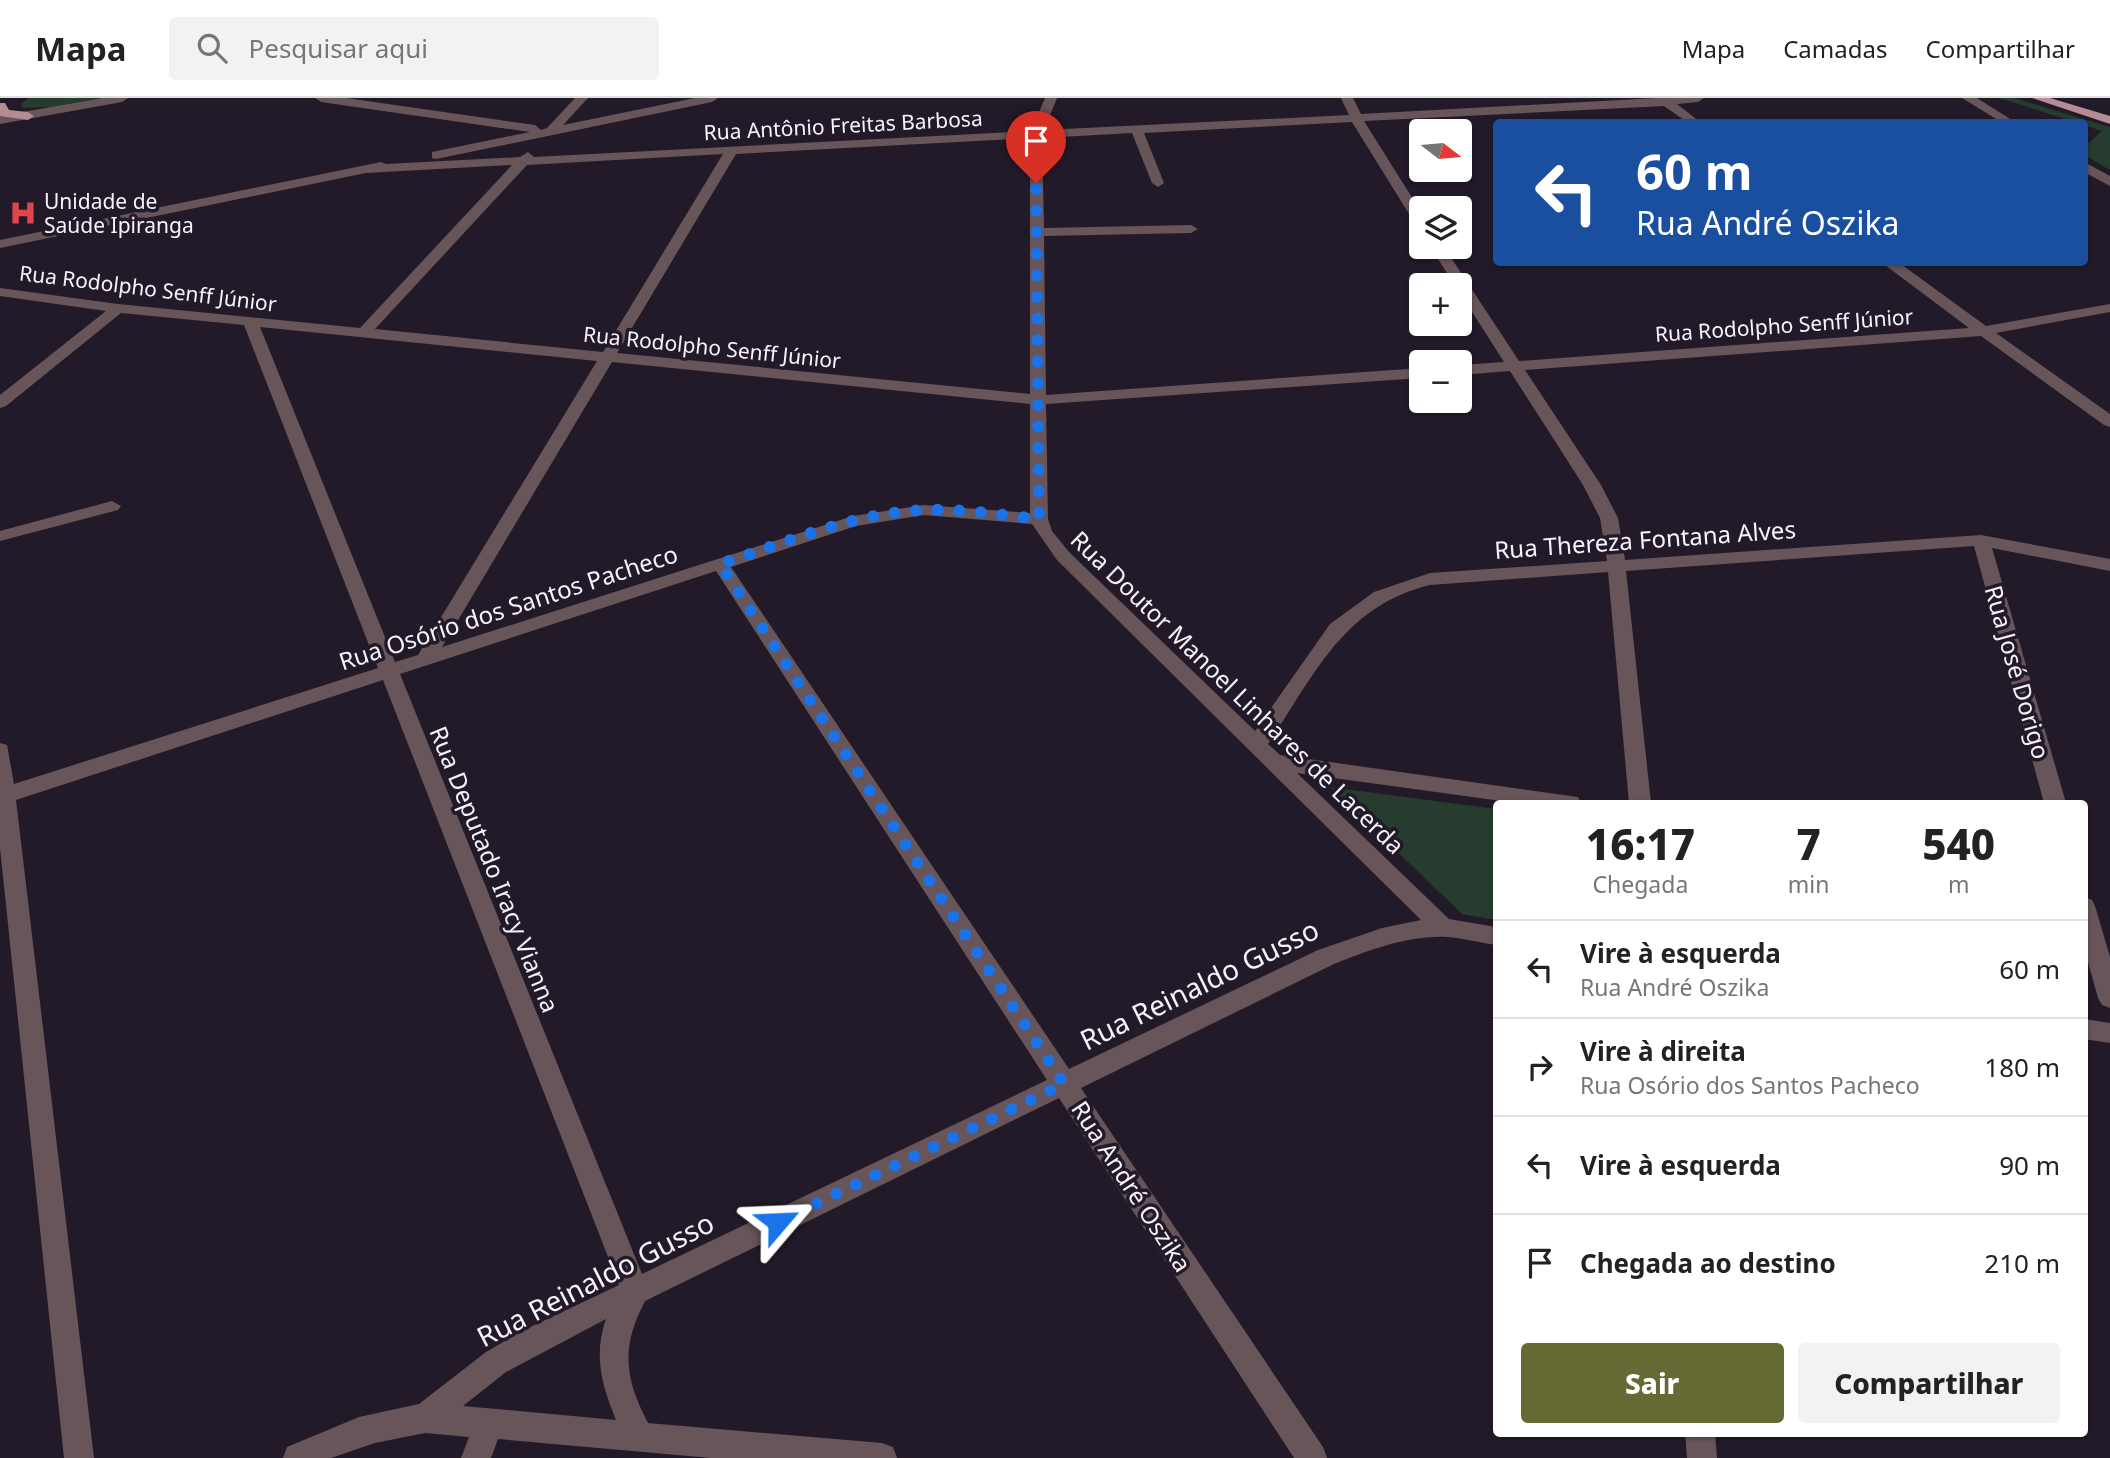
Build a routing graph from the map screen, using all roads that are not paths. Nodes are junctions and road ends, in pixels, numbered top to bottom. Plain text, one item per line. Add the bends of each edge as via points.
1 (122, 98) edge
2 (321, 98) edge
3 (582, 98) edge
4 (712, 98) edge
5 (1051, 98) edge
6 (1348, 98) edge
7 (1698, 98) edge
8 (1968, 98) edge
9 (2038, 98) edge
10 (1663, 100) edge
11 (4, 105) edge
12 (28, 116) junction
13 (1356, 118) junction
14 (1690, 119) edge
15 (2004, 119) edge
16 (0, 120) edge
17 (2110, 120) edge
18 (1137, 130) junction
19 (551, 131) junction
20 (1036, 135) junction
21 (732, 150) junction
22 (523, 161) junction
23 (2088, 168) edge
24 (366, 169) junction
25 (2110, 182) edge
26 (1158, 183) dead end
27 (1409, 203) edge
28 (1191, 229) dead end
29 (1037, 232) junction
30 (0, 244) edge
31 (1445, 259) edge
32 (1894, 266) edge
33 (0, 292) edge
34 (118, 308) junction
35 (2110, 308) edge
36 (250, 321) junction
37 (1983, 331) junction
38 (363, 333) junction
39 (607, 357) junction
40 (1515, 366) junction
41 (1472, 369) edge
42 (1409, 374) edge
43 (1038, 400) junction
44 (0, 403) edge
45 (2110, 422) edge
46 (112, 506) dead end
47 (1039, 519) junction
48 (0, 536) edge
49 (1981, 540) junction
50 (720, 564) junction
51 (2110, 565) edge
52 (1618, 566) junction
53 (425, 659) junction
54 (388, 671) junction
55 (1256, 745) junction
56 (0, 750) edge
57 (1273, 762) junction
58 (3, 796) edge
59 (1548, 800) edge
60 (1640, 800) edge
61 (2054, 800) edge
62 (2088, 920) edge
63 (1443, 928) junction
64 (1493, 936) edge
65 (2110, 998) edge
66 (2088, 1030) edge
67 (2110, 1033) edge
68 (1064, 1084) junction
69 (635, 1291) junction
70 (425, 1419) junction
71 (488, 1424) junction
72 (640, 1437) junction
73 (79, 1458) edge
74 (298, 1458) edge
75 (476, 1458) edge
76 (882, 1458) edge
77 (1312, 1458) edge

1 - 12 street
2 - 19 street
3 - 19 street
4 - 19 street
5 - 20 street
6 - 13 street
7 - 10 street, Rua Antônio Freitas Barbosa
8 - 15 street
9 - 17 main road
10 - 13 street, Rua Antônio Freitas Barbosa
10 - 14 street
11 - 12 main road via 4,113
12 - 16 street
13 - 18 street, Rua Antônio Freitas Barbosa
13 - 27 street
18 - 20 street, Rua Antônio Freitas Barbosa
18 - 26 street
19 - 22 street
19 - 24 street
20 - 21 street, Rua Antônio Freitas Barbosa
20 - 29 street
21 - 22 street, Rua Antônio Freitas Barbosa
21 - 39 street
22 - 24 street, Rua Antônio Freitas Barbosa
22 - 38 street
23 - 25 street
24 - 30 street
28 - 29 street
29 - 43 street
31 - 40 street
32 - 37 street
33 - 34 street, Rua Rodolpho Senff Júnior
34 - 36 street, Rua Rodolpho Senff Júnior
34 - 44 street
35 - 37 street, Rua Rodolpho Senff Júnior
36 - 38 street, Rua Rodolpho Senff Júnior
36 - 54 street, Rua Deputado Iracy Vianna
37 - 40 street, Rua Rodolpho Senff Júnior
37 - 45 street
38 - 39 street, Rua Rodolpho Senff Júnior
39 - 43 street, Rua Rodolpho Senff Júnior
39 - 53 street
40 - 41 street, Rua Rodolpho Senff Júnior
40 - 52 street via 1602,501
42 - 43 street, Rua Rodolpho Senff Júnior
43 - 47 street
46 - 48 street
47 - 50 street, Rua Osório dos Santos Pacheco via 902,511 853,520
47 - 55 street, Rua Doutor Manoel Linhares de Lacerda via 1052,544
49 - 51 street, Rua Thereza Fontana Alves
49 - 52 street, Rua Thereza Fontana Alves
49 - 61 street, Rua José Dorigo
50 - 53 street, Rua Osório dos Santos Pacheco
50 - 68 street, Rua André Oszika
52 - 55 street, Rua Thereza Fontana Alves via 1430,579 1378,596 1337,628
52 - 60 street
53 - 54 street, Rua Osório dos Santos Pacheco
54 - 58 street, Rua Osório dos Santos Pacheco
54 - 69 street, Rua Deputado Iracy Vianna
55 - 57 street, Rua Doutor Manoel Linhares de Lacerda
56 - 58 street
57 - 59 street
57 - 63 street, Rua Doutor Manoel Linhares de Lacerda
58 - 73 street
62 - 65 street
63 - 64 street, Rua Reinaldo Gusso
63 - 68 street, Rua Reinaldo Gusso via 1393,935 1326,957
66 - 67 street
68 - 69 street, Rua Reinaldo Gusso
68 - 77 street, Rua André Oszika
69 - 70 street, Rua Reinaldo Gusso via 496,1362
69 - 72 street via 617,1327 613,1351 617,1384
70 - 71 street
70 - 74 street via 352,1433
71 - 72 street
71 - 75 street
72 - 76 street

